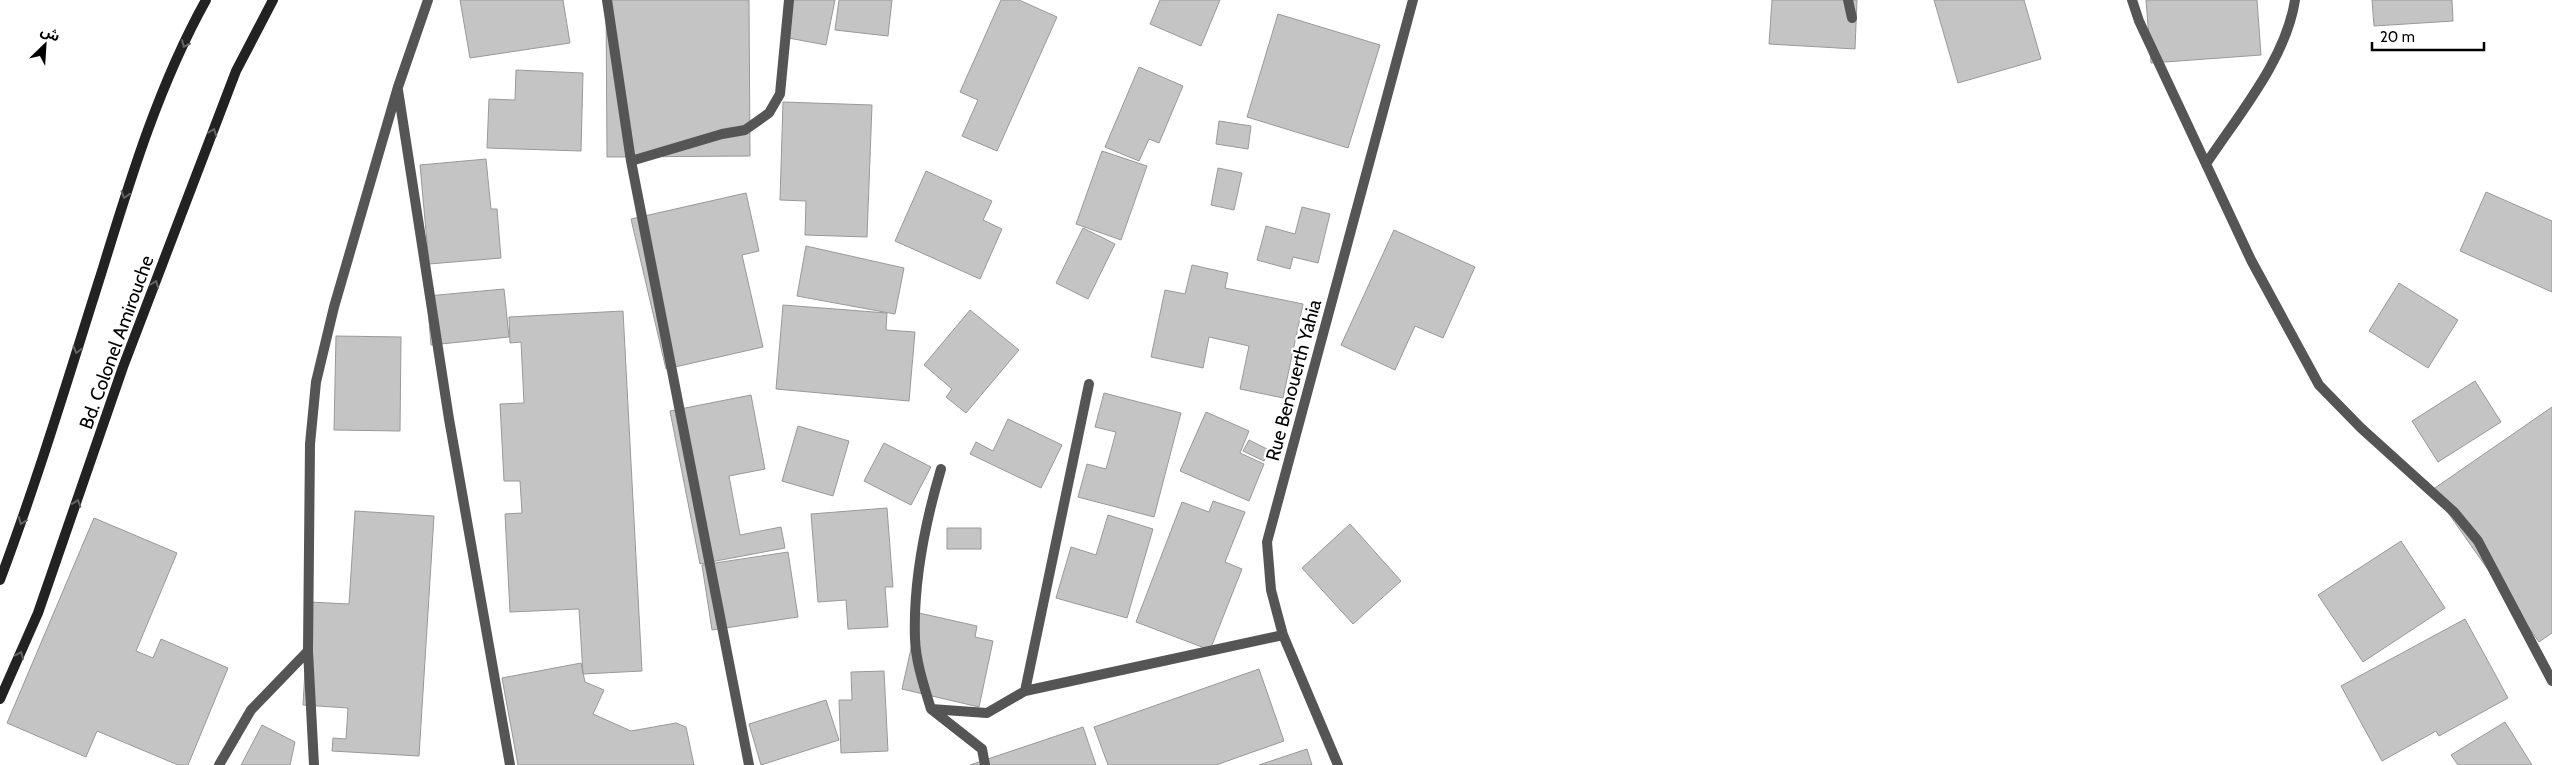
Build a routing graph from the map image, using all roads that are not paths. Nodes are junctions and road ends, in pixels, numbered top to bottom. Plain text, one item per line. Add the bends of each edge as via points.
1 (206, 0) edge
2 (273, 0) edge
3 (428, 0) edge
4 (607, 0) edge
5 (789, 0) edge
6 (1413, 0) edge
7 (1848, 0) edge
8 (2132, 0) edge
9 (2295, 0) edge
10 (1852, 18) dead end
11 (398, 87) junction
12 (631, 161) junction
13 (2206, 164) junction
14 (1089, 384) dead end
15 (940, 469) dead end
16 (0, 580) edge
17 (1283, 635) junction
18 (308, 651) junction
19 (2552, 681) edge
20 (1024, 691) junction
21 (0, 699) edge
22 (931, 709) junction
23 (219, 765) edge
24 (314, 765) edge
25 (510, 765) edge
26 (749, 765) edge
27 (985, 765) edge
28 (1338, 765) edge

1 -> 16 street, Bd. Colonel Amirouche via 176,62 133,169 32,494
21 -> 2 street, Bd. Colonel Amirouche via 42,604 123,367 236,71
3 - 11 street
4 - 12 street
5 - 12 street via 780,94 769,113 745,130
6 - 17 street, Rue Benouerth Yahia via 1267,542 1271,590
7 - 10 street
8 - 13 street
9 - 13 street via 2292,20 2278,54
11 - 18 street via 334,307 316,382 310,444
11 - 25 street via 449,419
12 - 26 street
13 - 19 street via 2251,260 2320,385 2361,428 2454,512 2478,541
14 - 20 street
15 - 22 street via 926,518 915,638 919,668
17 - 20 street
17 - 28 street, Rue Benouerth Yahia
18 - 23 street via 251,710
18 - 24 street
20 - 22 street via 987,713
22 - 27 street via 982,749

